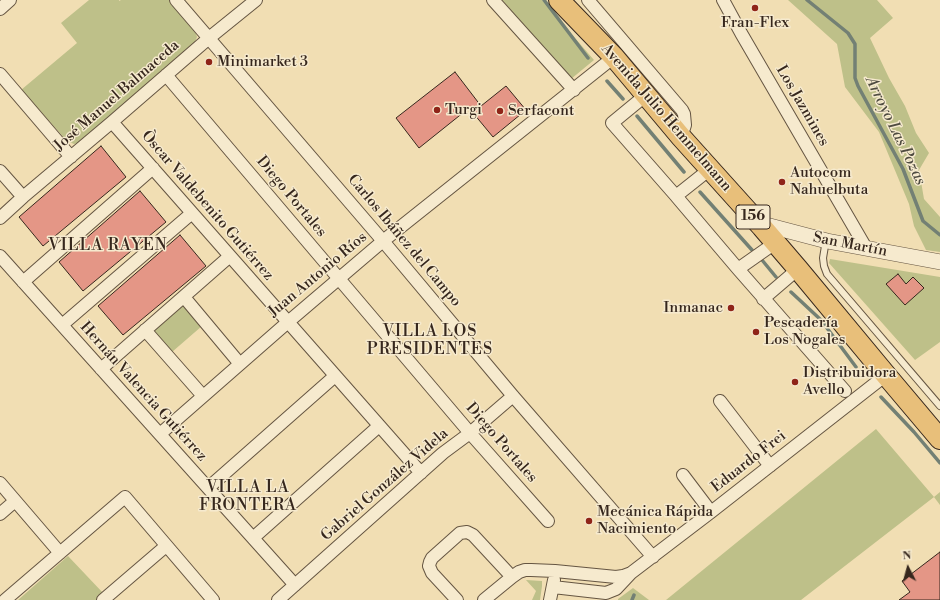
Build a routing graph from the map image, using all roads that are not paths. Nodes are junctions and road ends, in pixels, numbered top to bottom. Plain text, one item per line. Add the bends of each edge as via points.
1 (10, 0) edge
2 (176, 0) edge
3 (256, 0) edge
4 (493, 0) edge
5 (559, 0) edge
6 (588, 0) edge
7 (723, 0) edge
8 (0, 9) edge
9 (208, 38) junction
10 (614, 57) junction
11 (166, 75) junction
12 (3, 78) edge
13 (574, 90) junction
14 (646, 95) junction
15 (112, 122) junction
16 (681, 137) junction
17 (71, 157) junction
18 (153, 168) junction
19 (710, 169) junction
20 (0, 171) edge
21 (676, 196) junction
22 (23, 197) junction
23 (192, 212) junction
24 (0, 218) edge
25 (762, 227) junction
26 (383, 240) junction
27 (826, 241) junction
28 (775, 243) junction
29 (866, 248) junction
30 (0, 256) edge
31 (230, 256) junction
32 (940, 262) edge
33 (738, 269) junction
34 (798, 269) junction
35 (339, 278) junction
36 (24, 282) junction
37 (184, 297) junction
38 (763, 299) junction
39 (288, 322) junction
40 (62, 325) junction
41 (146, 330) junction
42 (240, 364) junction
43 (101, 369) junction
44 (886, 375) junction
45 (335, 376) junction
46 (845, 391) dead end
47 (203, 396) junction
48 (513, 396) junction
49 (720, 401) dead end
50 (940, 406) edge
51 (379, 426) junction
52 (470, 432) junction
53 (160, 434) junction
54 (940, 439) edge
55 (770, 466) junction
56 (421, 473) junction
57 (683, 475) dead end
58 (0, 483) edge
59 (208, 488) junction
60 (15, 501) junction
61 (711, 512) junction
62 (0, 514) edge
63 (548, 521) dead end
64 (253, 538) junction
65 (166, 546) junction
66 (60, 553) junction
67 (652, 557) junction
68 (555, 571) junction
69 (631, 573) junction
70 (512, 577) junction
71 (295, 585) junction
72 (553, 587) junction
73 (605, 596) edge
74 (211, 599) edge
75 (5, 600) edge
76 (103, 600) edge
77 (278, 600) edge
78 (457, 600) edge
79 (484, 600) edge
80 (550, 600) edge

1 - 8 street
2 - 9 street, Carlos Ibáñez del Campo
3 - 9 street, José Manuel Balmaceda
4 - 13 street
5 - 10 highway, Avenida Julio Hemmelmann / 156
6 - 16 street via 682,110 685,125
7 - 29 street, Los Jazmines
9 - 11 street, José Manuel Balmaceda
9 - 26 street, Carlos Ibáñez del Campo
10 - 13 street, Juan Antonio Ríos
10 - 14 highway, Avenida Julio Hemmelmann / 156
11 - 15 street, José Manuel Balmaceda
11 - 35 street, Diego Portales
12 - 17 street
13 - 26 street, Juan Antonio Ríos
14 - 16 highway, Avenida Julio Hemmelmann / 156
14 - 21 street via 612,123
15 - 17 street, José Manuel Balmaceda
15 - 18 street, Òscar Valdebenito Gutiérrez
16 - 19 highway, Avenida Julio Hemmelmann / 156
17 - 22 street, José Manuel Balmaceda
18 - 23 street, Òscar Valdebenito Gutiérrez
18 - 36 street
19 - 21 street
19 - 25 highway, Avenida Julio Hemmelmann / 156
20 - 22 street
21 - 33 street
22 - 24 street, José Manuel Balmaceda
23 - 31 street, Òscar Valdebenito Gutiérrez
23 - 40 street
25 - 27 street, San Martín via 766,225
25 - 28 highway, Avenida Julio Hemmelmann / 156
26 - 35 street, Juan Antonio Ríos
26 - 48 street, Carlos Ibáñez del Campo
27 - 29 street, San Martín
27 - 50 lane via 823,258 827,274
28 - 33 street
28 - 34 highway, Avenida Julio Hemmelmann / 156
29 - 32 street, San Martín
30 - 36 street, Hernán Valencia Gutiérrez
31 - 37 street
31 - 39 street, Òscar Valdebenito Gutiérrez
33 - 38 street
34 - 38 street
34 - 44 highway, Avenida Julio Hemmelmann / 156
35 - 39 street, Juan Antonio Ríos
35 - 52 street, Diego Portales
36 - 40 street, Hernán Valencia Gutiérrez
37 - 41 street
37 - 42 street
38 - 46 street
39 - 42 street, Juan Antonio Ríos
39 - 45 street, Òscar Valdebenito Gutiérrez
40 - 43 street, Hernán Valencia Gutiérrez
41 - 43 street
41 - 47 street
42 - 47 street, Juan Antonio Ríos
43 - 53 street, Hernán Valencia Gutiérrez
44 - 54 highway, Avenida Julio Hemmelmann / 156
44 - 55 street, Eduardo Frei
45 - 51 street, Òscar Valdebenito Gutiérrez
45 - 59 street
47 - 53 street, Juan Antonio Ríos
48 - 52 street, Gabriel González Videla
48 - 67 street, Carlos Ibáñez del Campo
49 - 55 street
51 - 56 street, Òscar Valdebenito Gutiérrez
51 - 64 street
52 - 56 street, Gabriel González Videla
52 - 63 street, Diego Portales
53 - 59 street, Hernán Valencia Gutiérrez
55 - 61 street, Eduardo Frei
56 - 71 street, Gabriel González Videla
57 - 61 street
58 - 60 street
59 - 64 street, Hernán Valencia Gutiérrez
60 - 62 street
60 - 66 street
61 - 67 street, Eduardo Frei
64 - 71 street, Hernán Valencia Gutiérrez
65 - 66 street via 124,497
65 - 74 street
65 - 76 street
66 - 75 street
67 - 69 street, Eduardo Frei
68 - 69 street via 616,577
68 - 70 street via 525,570
68 - 72 street
69 - 73 street, Eduardo Frei via 616,589
70 - 78 street via 473,534 460,533 432,558 429,566
70 - 79 street
71 - 77 street, Gabriel González Videla
72 - 73 street
72 - 80 street

